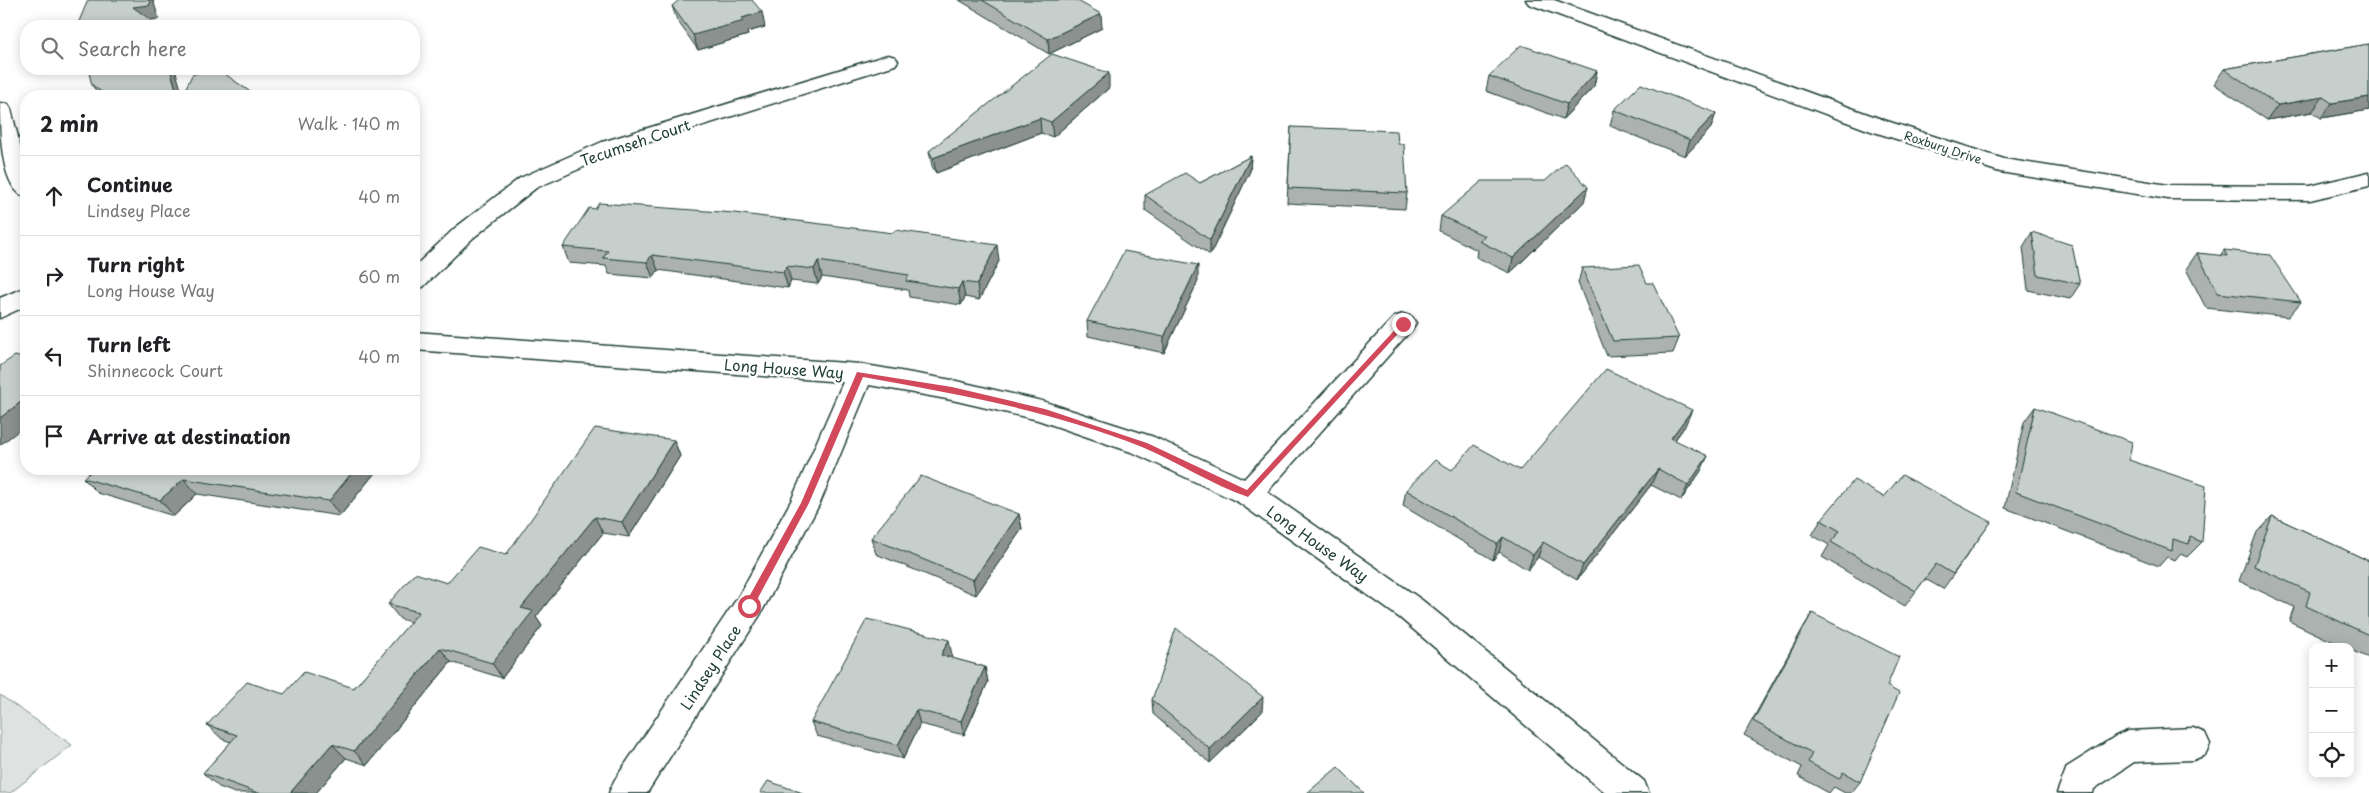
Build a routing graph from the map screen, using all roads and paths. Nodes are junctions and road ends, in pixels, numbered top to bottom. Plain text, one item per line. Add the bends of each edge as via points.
1 (1536, 0) edge
2 (888, 61) dead end
3 (0, 109) edge
4 (2369, 179) edge
5 (20, 184) edge
6 (420, 275) edge
7 (20, 298) edge
8 (0, 309) edge
9 (1403, 324) dead end
10 (420, 341) edge
11 (860, 374) junction
12 (1248, 494) junction
13 (2193, 744) dead end
14 (627, 793) edge
15 (1631, 793) edge
16 (2075, 793) edge

1 - 4 street, Roxbury Drive via 1879,126 2000,165 2168,192 2310,193
2 - 6 street, Tecumseh Court via 610,148 528,183 464,233
3 - 5 street
7 - 8 street
9 - 12 street
10 - 11 street, Long House Way
11 - 12 street, Long House Way via 952,390 1042,411 1144,445
11 - 14 street, Lindsey Place via 805,503 749,606
12 - 15 street, Long House Way via 1411,609
13 - 16 street via 2128,747 2078,779

